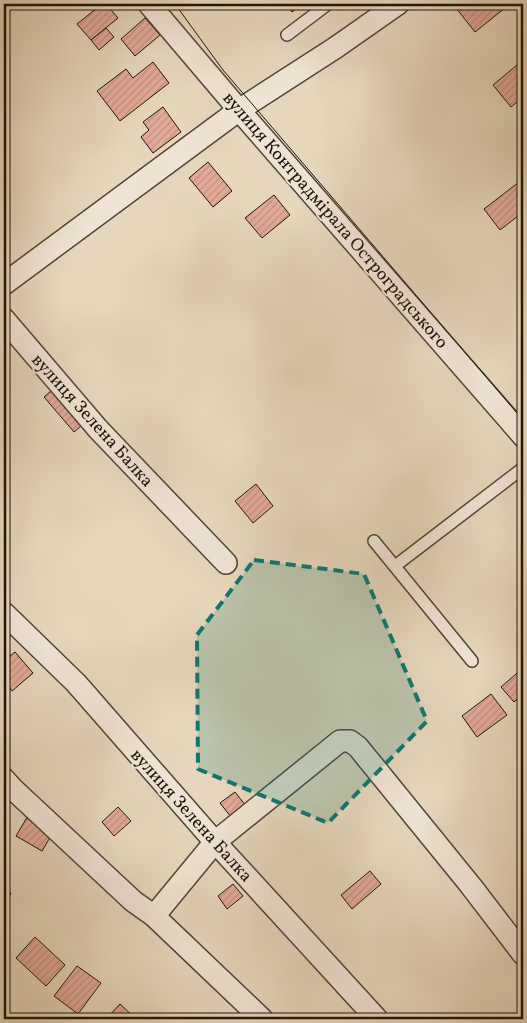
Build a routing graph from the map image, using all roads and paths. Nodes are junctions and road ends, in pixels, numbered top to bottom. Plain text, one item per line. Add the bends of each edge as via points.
1 (150, 4) edge
2 (328, 4) edge
3 (398, 4) edge
4 (287, 35) dead end
5 (239, 110) junction
6 (4, 284) edge
7 (4, 319) edge
8 (523, 436) edge
9 (523, 468) edge
10 (374, 540) dead end
11 (226, 562) dead end
12 (395, 566) junction
13 (4, 612) edge
14 (472, 661) dead end
15 (4, 779) edge
16 (215, 842) junction
17 (154, 916) junction
18 (523, 954) edge
19 (262, 1019) edge
20 (377, 1019) edge

1 - 5 street, вулиця Контрадмірала Остроградського
2 - 4 lane
3 - 5 street
5 - 6 street
5 - 8 street, вулиця Контрадмірала Остроградського
7 - 11 street, вулиця Зелена Балка via 98,428
9 - 12 lane
10 - 12 lane
12 - 14 lane
13 - 16 street, вулиця Зелена Балка via 76,683
15 - 17 street via 133,901
16 - 17 street
16 - 18 street via 340,741 350,741 471,886
16 - 20 street, вулиця Зелена Балка
17 - 19 street

